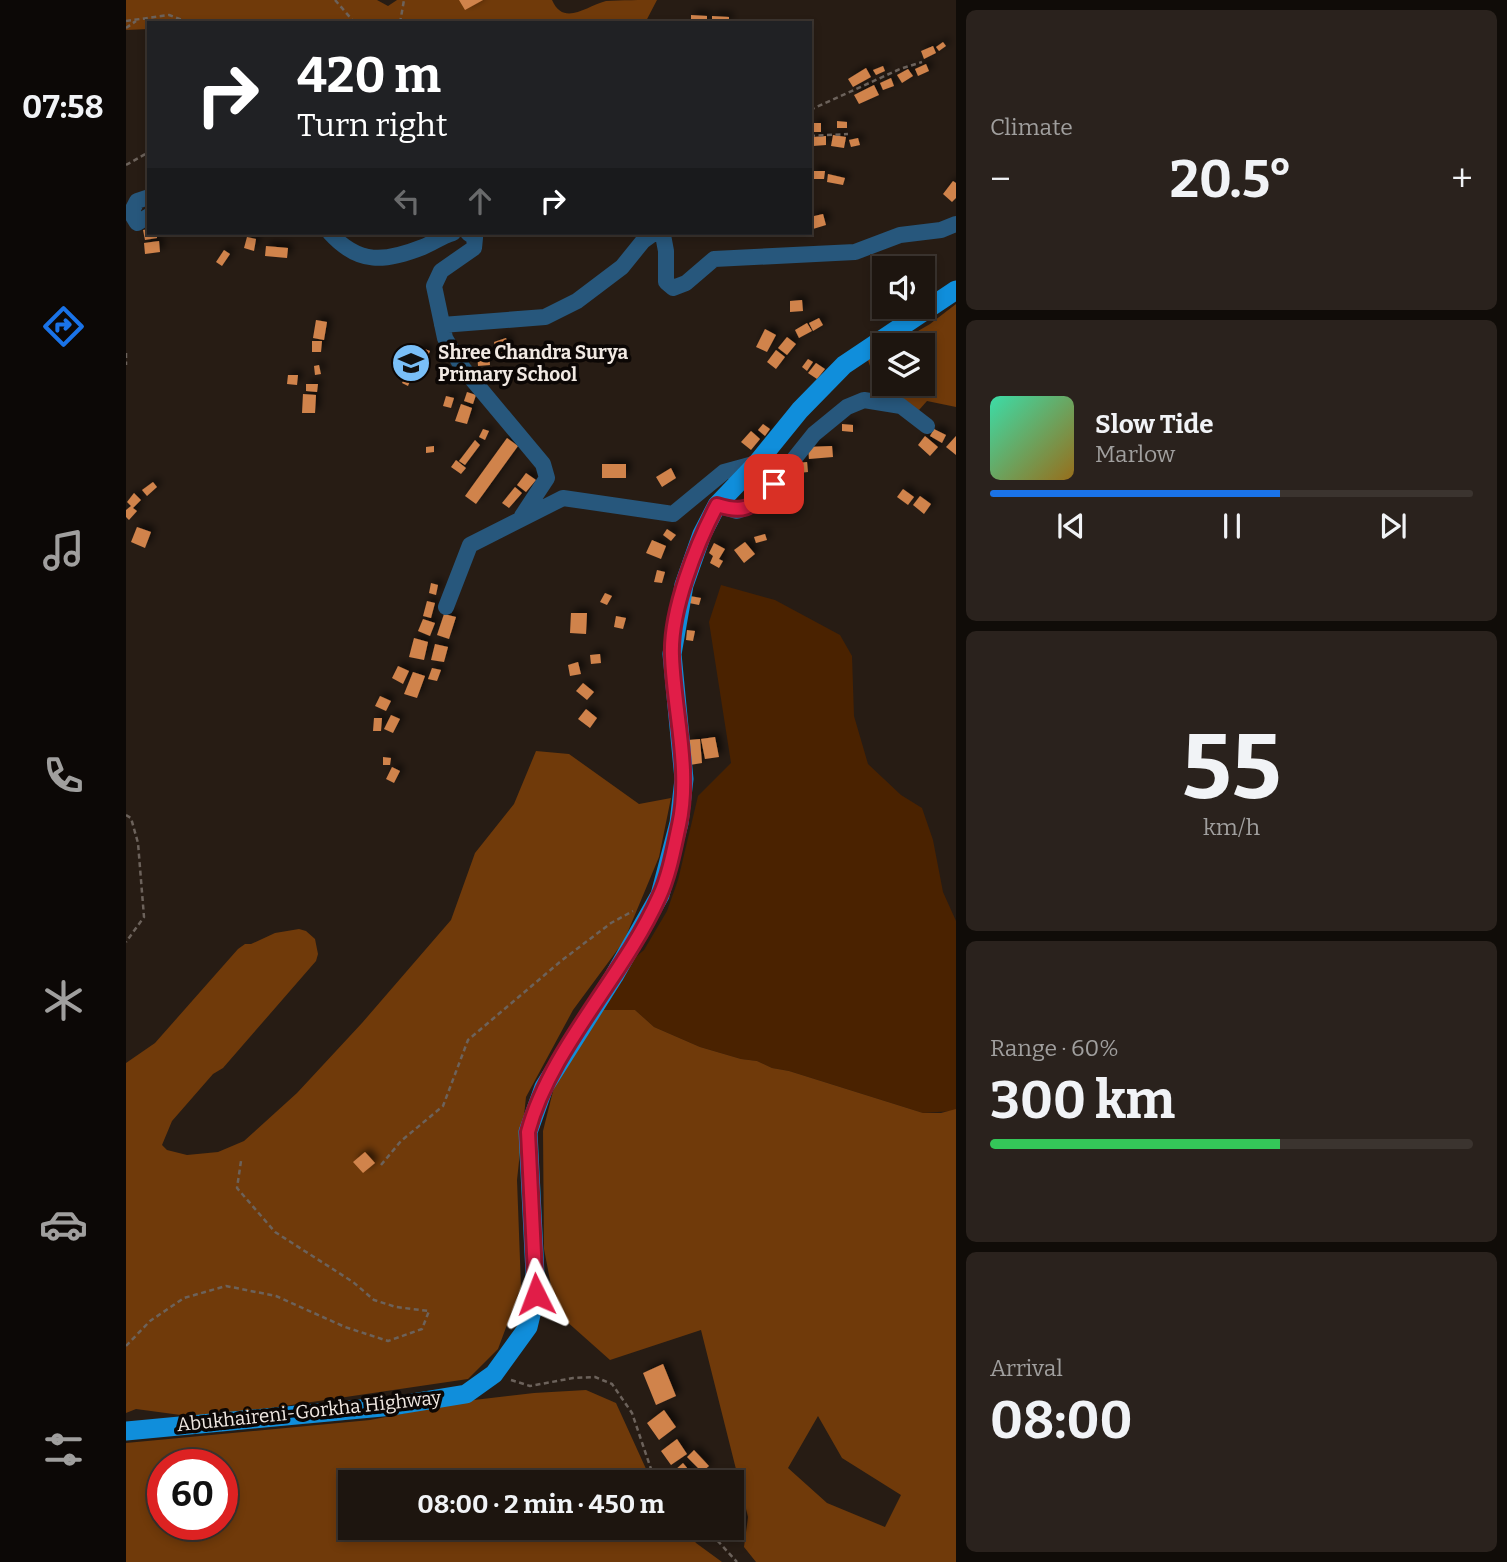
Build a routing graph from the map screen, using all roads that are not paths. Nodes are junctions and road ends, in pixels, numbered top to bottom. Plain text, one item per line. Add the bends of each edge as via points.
1 (147, 198) edge
2 (147, 217) edge
3 (956, 223) edge
4 (332, 235) edge
5 (449, 235) edge
6 (471, 235) edge
7 (653, 235) edge
8 (663, 235) edge
9 (956, 290) edge
10 (442, 325) junction
11 (927, 426) dead end
12 (757, 463) junction
13 (717, 505) junction
14 (521, 519) junction
15 (446, 607) dead end
16 (126, 1431) edge

1 - 2 street via 137,201 131,212 137,223
3 - 8 street via 941,230 900,235 855,252 714,259 673,288 666,282
4 - 5 street via 359,256 382,260
6 - 10 street via 474,248 441,271 434,286
7 - 10 street via 622,267 577,301 545,317
9 - 12 main road, Abukhaireni-Gorkha Highway via 844,365
10 - 14 street via 462,367 543,464 547,478
11 - 13 street via 901,406 864,400 846,407 814,434 751,506 737,511
12 - 13 main road, Abukhaireni-Gorkha Highway
12 - 14 street via 724,472 673,514 563,498
13 - 16 main road, Abukhaireni-Gorkha Highway via 697,547 675,626 672,654 684,779 679,823 660,895 544,1087 528,1132 536,1294 528,1327 494,1374 466,1394 393,1406
14 - 15 street via 470,545

